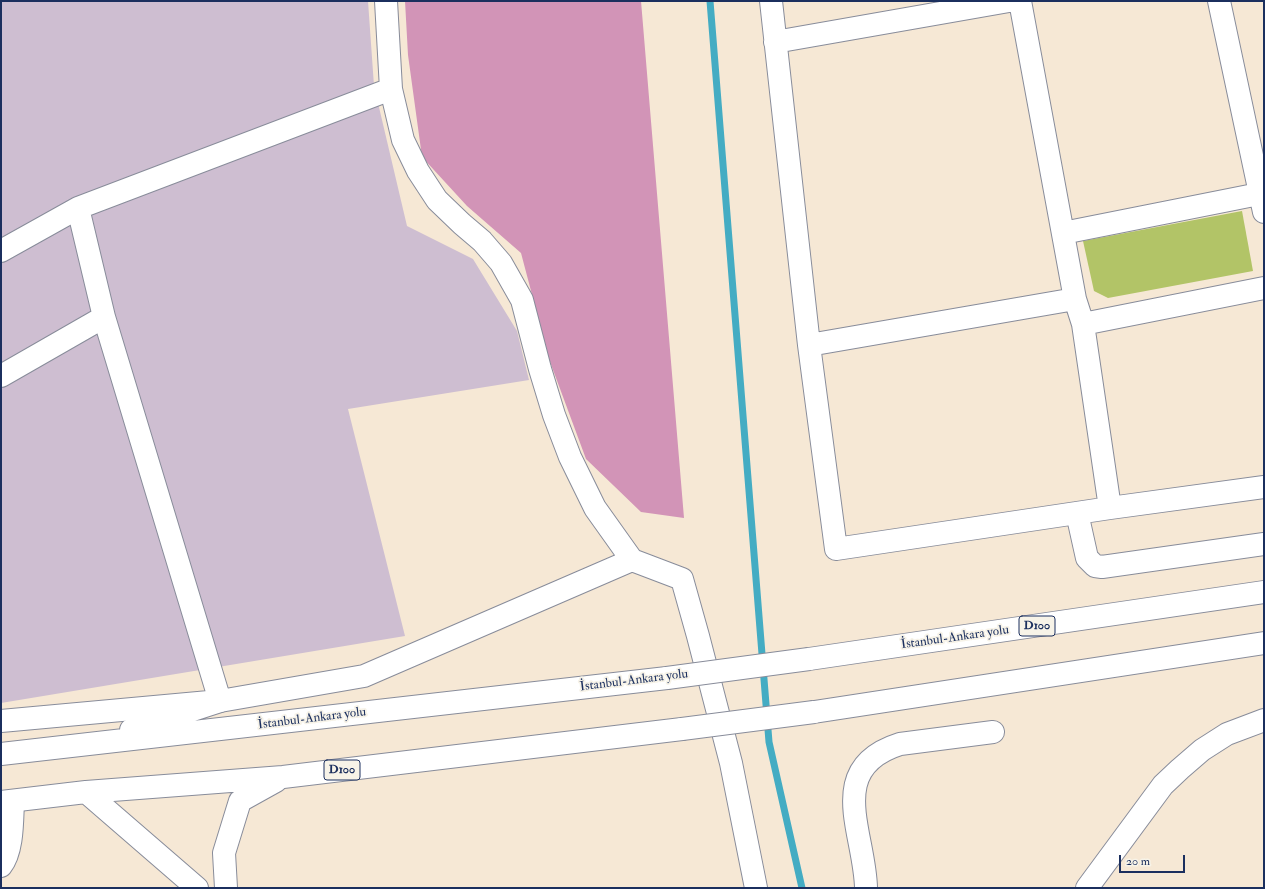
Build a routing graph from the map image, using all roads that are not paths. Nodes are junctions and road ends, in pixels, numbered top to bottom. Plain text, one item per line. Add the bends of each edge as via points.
1 (386, 1) edge
2 (771, 1) edge
3 (1009, 1) edge
4 (1020, 1) edge
5 (1219, 1) edge
6 (775, 42) junction
7 (391, 89) junction
8 (1263, 200) edge
9 (78, 208) junction
10 (1063, 233) junction
11 (1, 251) edge
12 (1264, 288) edge
13 (1075, 299) junction
14 (104, 317) junction
15 (1083, 324) junction
16 (809, 345) junction
17 (1, 376) edge
18 (1264, 487) edge
19 (1110, 508) junction
20 (1077, 513) junction
21 (1264, 544) edge
22 (632, 560) junction
23 (1264, 592) edge
24 (1264, 643) edge
25 (220, 701) junction
26 (1264, 720) edge
27 (1, 721) edge
28 (993, 732) dead end
29 (86, 745) junction
30 (1, 754) edge
31 (283, 777) junction
32 (86, 792) junction
33 (7, 801) edge
34 (1, 866) edge
35 (197, 888) edge
36 (226, 888) edge
37 (756, 888) edge
38 (866, 888) edge
39 (1087, 888) edge

1 - 7 main road
2 - 6 main road
3 - 6 main road
4 - 10 main road
5 - 8 main road
6 - 16 main road
7 - 9 main road
7 - 22 main road via 403,140 418,171 437,200 482,241 501,263 522,300 540,370 570,457 595,508
8 - 10 main road
9 - 11 main road
9 - 14 main road
10 - 13 main road
12 - 15 main road
13 - 15 main road
13 - 16 main road
14 - 17 main road
14 - 25 main road
15 - 19 main road
16 - 20 main road via 836,549
18 - 19 main road
19 - 20 main road
20 - 21 main road via 1087,558 1095,566
22 - 25 main road via 364,676
22 - 37 main road via 682,579 731,763
23 - 29 main road, İstanbul-Ankara yolu / D100, bridge via 667,678
24 - 31 main road, D100, bridge via 814,712
25 - 27 main road
25 - 29 main road
26 - 39 main road via 1227,734 1202,750 1163,785
28 - 38 main road via 900,744 876,754 867,763 854,791
29 - 30 main road, İstanbul-Ankara yolu / D100
31 - 32 main road, D100
31 - 36 main road via 240,801 224,853
32 - 33 main road, D100
32 - 35 main road
33 - 34 main road via 9,847

